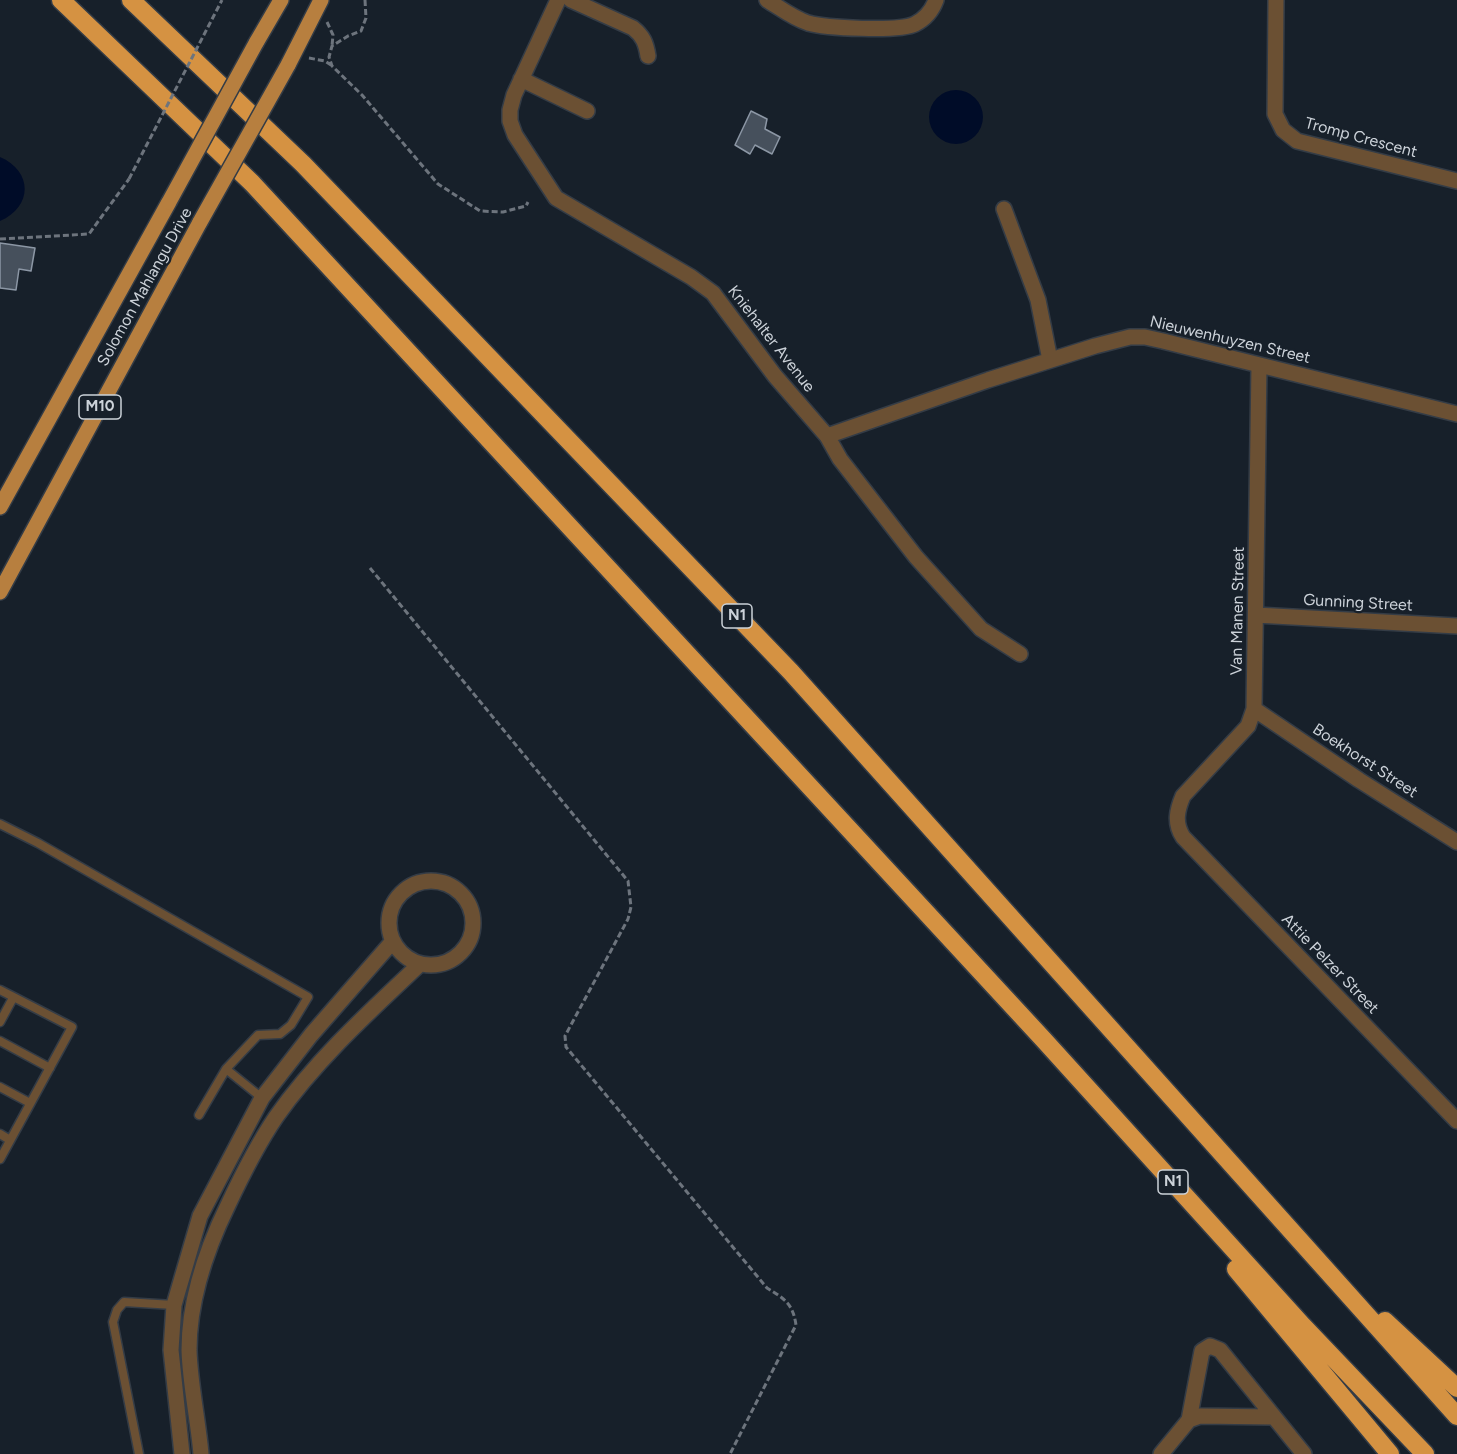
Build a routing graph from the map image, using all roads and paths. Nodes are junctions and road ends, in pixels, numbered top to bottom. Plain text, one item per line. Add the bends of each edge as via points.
1 (61, 0) edge
2 (130, 0) edge
3 (222, 0) edge
4 (281, 0) edge
5 (321, 0) edge
6 (365, 0) edge
7 (558, 0) edge
8 (571, 0) edge
9 (767, 0) edge
10 (936, 0) edge
11 (1276, 0) edge
12 (326, 17) dead end
13 (332, 46) junction
14 (648, 56) dead end
15 (291, 59) junction
16 (332, 66) junction
17 (521, 79) junction
18 (587, 111) dead end
19 (1457, 181) edge
20 (528, 202) dead end
21 (1004, 209) dead end
22 (0, 239) edge
23 (1050, 360) junction
24 (1259, 365) junction
25 (1457, 414) edge
26 (827, 436) junction
27 (0, 507) edge
28 (370, 568) dead end
29 (0, 592) edge
30 (1256, 615) junction
31 (1457, 626) edge
32 (1020, 654) dead end
33 (1254, 709) junction
34 (0, 824) edge
35 (1178, 830) joint
36 (1457, 842) edge
37 (393, 941) junction
38 (420, 964) junction
39 (0, 990) edge
40 (13, 998) junction
41 (0, 1022) edge
42 (1042, 1039) junction
43 (0, 1041) edge
44 (50, 1068) junction
45 (226, 1069) junction
46 (0, 1087) edge
47 (262, 1098) junction
48 (30, 1103) junction
49 (199, 1115) dead end
50 (1457, 1120) edge
51 (0, 1134) edge
52 (10, 1140) junction
53 (0, 1159) edge
54 (1314, 1258) junction
55 (174, 1305) junction
56 (1457, 1388) edge
57 (1457, 1416) edge
58 (1272, 1417) junction
59 (1189, 1419) junction
60 (139, 1454) edge
61 (182, 1454) edge
62 (201, 1454) edge
63 (730, 1454) edge
64 (1161, 1454) edge
65 (1304, 1454) edge
66 (1390, 1454) edge
67 (1425, 1454) edge

1 - 42 highway, N1 via 252,183
2 - 54 highway, N1 via 303,164 791,672
3 - 22 path, bridge via 129,179 89,234
4 - 27 main road, Solomon Mahlangu Drive / M10, bridge
5 - 15 main road, Solomon Mahlangu Drive
6 - 13 path via 366,18 361,31
7 - 17 street, Kniehalter Avenue
8 - 14 street via 633,28 642,35
9 - 10 street via 809,23 899,28 926,17
11 - 19 street, Tromp Crescent via 1275,114 1283,130 1297,141
12 - 13 path via 333,35
13 - 16 path
15 - 16 path via 297,56
15 - 29 main road, Solomon Mahlangu Drive / M10, bridge
16 - 20 path via 438,183 480,211 515,209
17 - 18 street
17 - 26 street, Kniehalter Avenue via 510,121 556,198 713,293 775,376
21 - 23 street via 1038,300
23 - 24 street, Nieuwenhuyzen Street via 1113,340 1145,337
23 - 26 street, Nieuwenhuyzen Street
24 - 25 street, Nieuwenhuyzen Street
24 - 30 street, Van Manen Street
26 - 32 street, Kniehalter Avenue via 840,459 916,557 981,628
28 - 63 path via 628,881 628,919 566,1036 566,1047 767,1288 785,1299 794,1313 796,1326
30 - 31 street, Gunning Street
30 - 33 street, Van Manen Street
33 - 35 street, Van Manen Street via 1248,726 1183,796
33 - 36 street, Boekhorst Street
34 - 45 lane via 308,997 291,1025 279,1034 258,1035
35 - 50 street, Attie Pelzer Street
37 - 38 street via 409,960
37 - 38 street via 393,905 409,887 437,881 463,894 474,921 466,948 444,964
37 - 47 street
38 - 62 street via 354,1026 276,1117 220,1222 200,1273 189,1349
39 - 40 lane
40 - 41 lane
40 - 44 lane via 72,1027
42 - 66 highway
42 - 67 highway, N1
43 - 44 lane
44 - 48 lane
45 - 47 lane
45 - 49 lane
46 - 48 lane
47 - 55 street via 200,1216
48 - 52 lane
51 - 52 lane
52 - 53 lane
54 - 56 highway
54 - 57 highway, N1
55 - 60 lane via 124,1302 113,1322
55 - 61 street via 171,1350
58 - 59 street
58 - 59 street via 1220,1350 1210,1346 1202,1351
58 - 65 street
59 - 64 street

